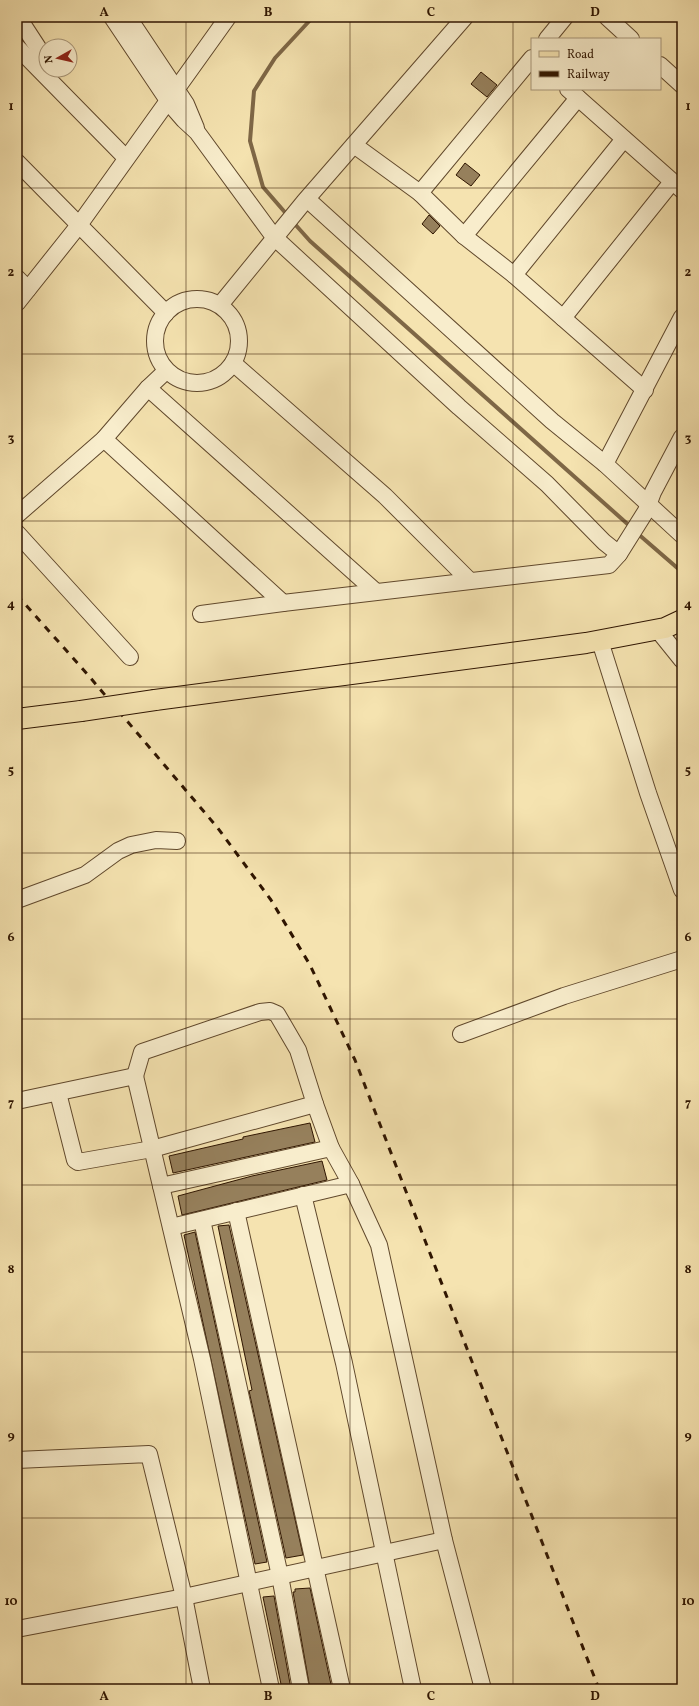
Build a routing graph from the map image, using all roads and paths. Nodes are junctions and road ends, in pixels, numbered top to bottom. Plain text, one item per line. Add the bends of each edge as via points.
1 (18, 17) edge
2 (112, 17) edge
3 (128, 17) edge
4 (228, 17) edge
5 (465, 17) edge
6 (565, 17) edge
7 (607, 17) edge
8 (548, 38) edge
9 (630, 38) edge
10 (17, 47) edge
11 (38, 48) edge
12 (531, 59) edge
13 (661, 66) edge
14 (58, 78) edge
15 (682, 85) edge
16 (573, 93) edge
17 (172, 94) junction
18 (79, 111) junction
19 (624, 139) junction
20 (354, 145) junction
21 (126, 158) junction
22 (17, 162) edge
23 (677, 186) edge
24 (420, 193) junction
25 (305, 200) junction
26 (79, 225) junction
27 (277, 234) junction
28 (464, 236) junction
29 (514, 275) junction
30 (17, 278) edge
31 (28, 289) junction
32 (17, 303) edge
33 (220, 306) junction
34 (166, 312) junction
35 (682, 317) edge
36 (563, 318) junction
37 (233, 363) junction
38 (166, 371) junction
39 (148, 388) junction
40 (645, 390) junction
41 (682, 438) edge
42 (104, 439) junction
43 (605, 464) junction
44 (647, 508) junction
45 (17, 515) edge
46 (17, 533) edge
47 (682, 535) edge
48 (614, 560) junction
49 (469, 580) junction
50 (375, 591) junction
51 (283, 602) junction
52 (201, 614) dead end
53 (668, 626) edge
54 (600, 640) junction
55 (130, 657) dead end
56 (682, 660) edge
57 (17, 719) edge
58 (177, 841) dead end
59 (682, 890) edge
60 (17, 900) edge
61 (682, 959) edge
62 (461, 1034) dead end
63 (135, 1076) junction
64 (58, 1093) junction
65 (17, 1102) edge
66 (315, 1104) junction
67 (331, 1148) junction
68 (152, 1149) junction
69 (351, 1184) junction
70 (161, 1186) junction
71 (303, 1195) junction
72 (236, 1211) junction
73 (202, 1220) junction
74 (171, 1227) junction
75 (17, 1460) edge
76 (444, 1540) junction
77 (383, 1553) junction
78 (315, 1568) junction
79 (280, 1576) junction
80 (249, 1583) junction
81 (184, 1597) junction
82 (17, 1629) edge
83 (202, 1689) edge
84 (271, 1689) edge
85 (301, 1689) edge
86 (342, 1689) edge
87 (413, 1689) edge
88 (483, 1689) edge

1 - 11 street
2 - 17 street
3 - 17 street
4 - 17 street
5 - 20 street
6 - 8 street
7 - 9 street
10 - 18 street
12 - 24 street
13 - 15 street
14 - 18 street
16 - 19 street
16 - 28 street
17 - 21 street
17 - 27 street via 186,104 197,132
18 - 21 street
19 - 23 street
19 - 29 street
20 - 24 street
20 - 25 street
21 - 26 street
22 - 26 street
23 - 36 street
24 - 28 street
25 - 27 street
25 - 43 street via 552,421
26 - 31 street
26 - 34 street
27 - 33 street
27 - 48 street via 459,407 547,484 604,542
28 - 29 street
29 - 36 street
30 - 31 street
31 - 32 street
33 - 34 street via 209,300 197,299 180,303
33 - 37 street via 236,325 239,338 238,351
34 - 38 street via 158,323 155,342 159,360
35 - 40 street
36 - 40 street
37 - 38 street via 225,373 202,384 177,379
37 - 49 street via 385,496
38 - 39 street
39 - 42 street
39 - 50 street
40 - 43 street
41 - 44 street
42 - 45 street
42 - 51 street
43 - 44 street
44 - 47 street
44 - 48 street
46 - 55 street
48 - 49 street
49 - 50 street
50 - 51 street
51 - 52 street
53 - 54 main road
53 - 56 street
54 - 57 main road, bridge
54 - 59 street via 648,793
58 - 60 street via 156,840 131,845 118,851 85,875
61 - 62 street via 564,996
63 - 64 street
63 - 66 street via 142,1052 260,1012 270,1011 277,1014 298,1050
63 - 68 street
64 - 65 street
64 - 68 street via 75,1160 88,1161
66 - 67 street
66 - 68 street
67 - 69 street
67 - 70 street
68 - 70 street
69 - 71 street
69 - 76 street via 379,1245
70 - 74 street
71 - 72 street
71 - 77 street via 344,1364
72 - 73 street
72 - 78 street
73 - 74 street
73 - 79 street
74 - 80 street via 204,1366
75 - 81 street via 149,1454
76 - 77 street
76 - 88 street
77 - 78 street
77 - 87 street
78 - 79 street
78 - 86 street
79 - 80 street
79 - 85 street
80 - 81 street
80 - 84 street
81 - 82 street
81 - 83 street

